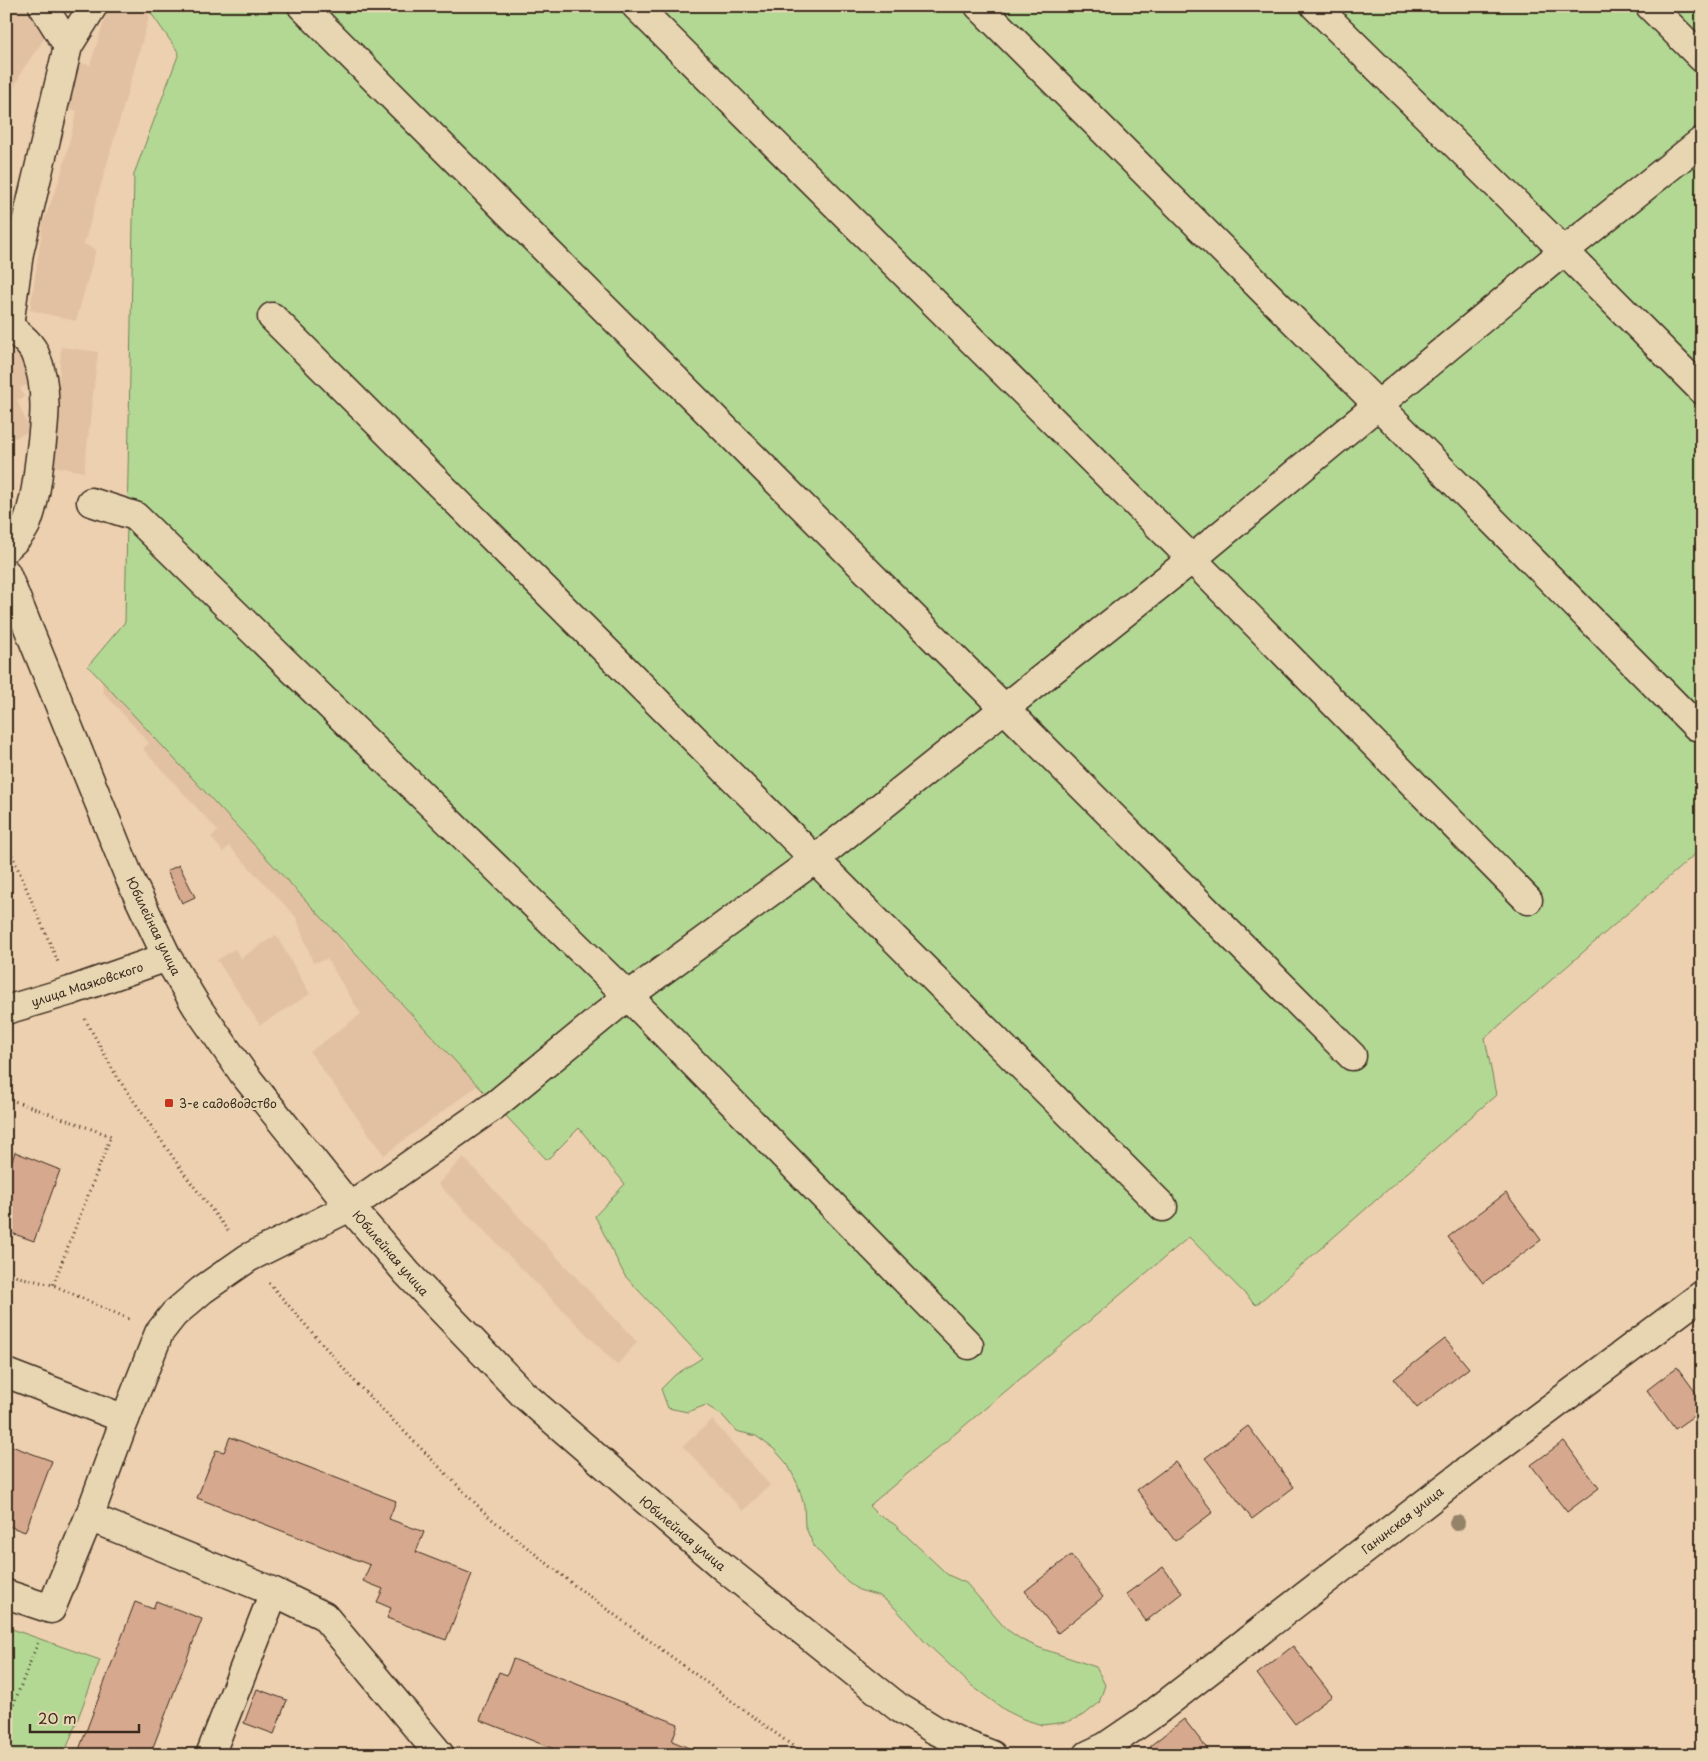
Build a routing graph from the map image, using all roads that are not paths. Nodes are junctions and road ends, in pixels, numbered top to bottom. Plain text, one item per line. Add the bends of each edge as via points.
1 (43, 6) edge
2 (94, 6) edge
3 (302, 6) edge
4 (636, 6) edge
5 (979, 6) edge
6 (1314, 6) edge
7 (1650, 6) edge
8 (68, 46) junction
9 (1702, 58) edge
10 (1702, 141) edge
11 (1564, 251) junction
12 (272, 317) dead end
13 (8, 327) edge
14 (1702, 390) edge
15 (1378, 405) junction
16 (91, 502) dead end
17 (6, 548) edge
18 (1192, 558) junction
19 (6, 573) edge
20 (1005, 708) junction
21 (1696, 726) dead end
22 (814, 860) junction
23 (1528, 900) dead end
24 (167, 957) junction
25 (628, 996) junction
26 (6, 1010) edge
27 (1352, 1056) dead end
28 (350, 1207) junction
29 (1163, 1207) dead end
30 (1702, 1295) edge
31 (969, 1344) dead end
32 (6, 1373) edge
33 (125, 1419) junction
34 (89, 1517) junction
35 (274, 1592) junction
36 (6, 1594) edge
37 (1096, 1751) edge
38 (210, 1755) edge
39 (440, 1755) edge
40 (992, 1755) edge

1 - 8 street
2 - 8 street
3 - 20 street
4 - 18 street
5 - 15 street
6 - 11 street
7 - 9 street
8 - 13 street via 19,253
10 - 11 street
11 - 14 street
11 - 15 street
12 - 22 street
13 - 17 street via 35,353 44,386 45,417 31,511 26,526
15 - 18 street
15 - 21 street
16 - 25 street via 135,516
18 - 20 street
18 - 23 street
19 - 24 street, Юбилейная улица via 130,879
20 - 22 street
20 - 27 street
22 - 25 street
22 - 29 street
24 - 26 street, улица Маяковского
24 - 28 street, Юбилейная улица via 243,1073
25 - 28 street via 495,1105
25 - 31 street
28 - 33 street via 248,1258 174,1314 159,1333
28 - 40 street, Юбилейная улица via 407,1273 523,1394 723,1567 898,1708 942,1733
30 - 37 street, Ганинская улица via 1468,1470 1148,1717
32 - 33 street
33 - 34 street
34 - 35 street
34 - 36 street via 51,1609
35 - 38 street
35 - 39 street via 324,1616

